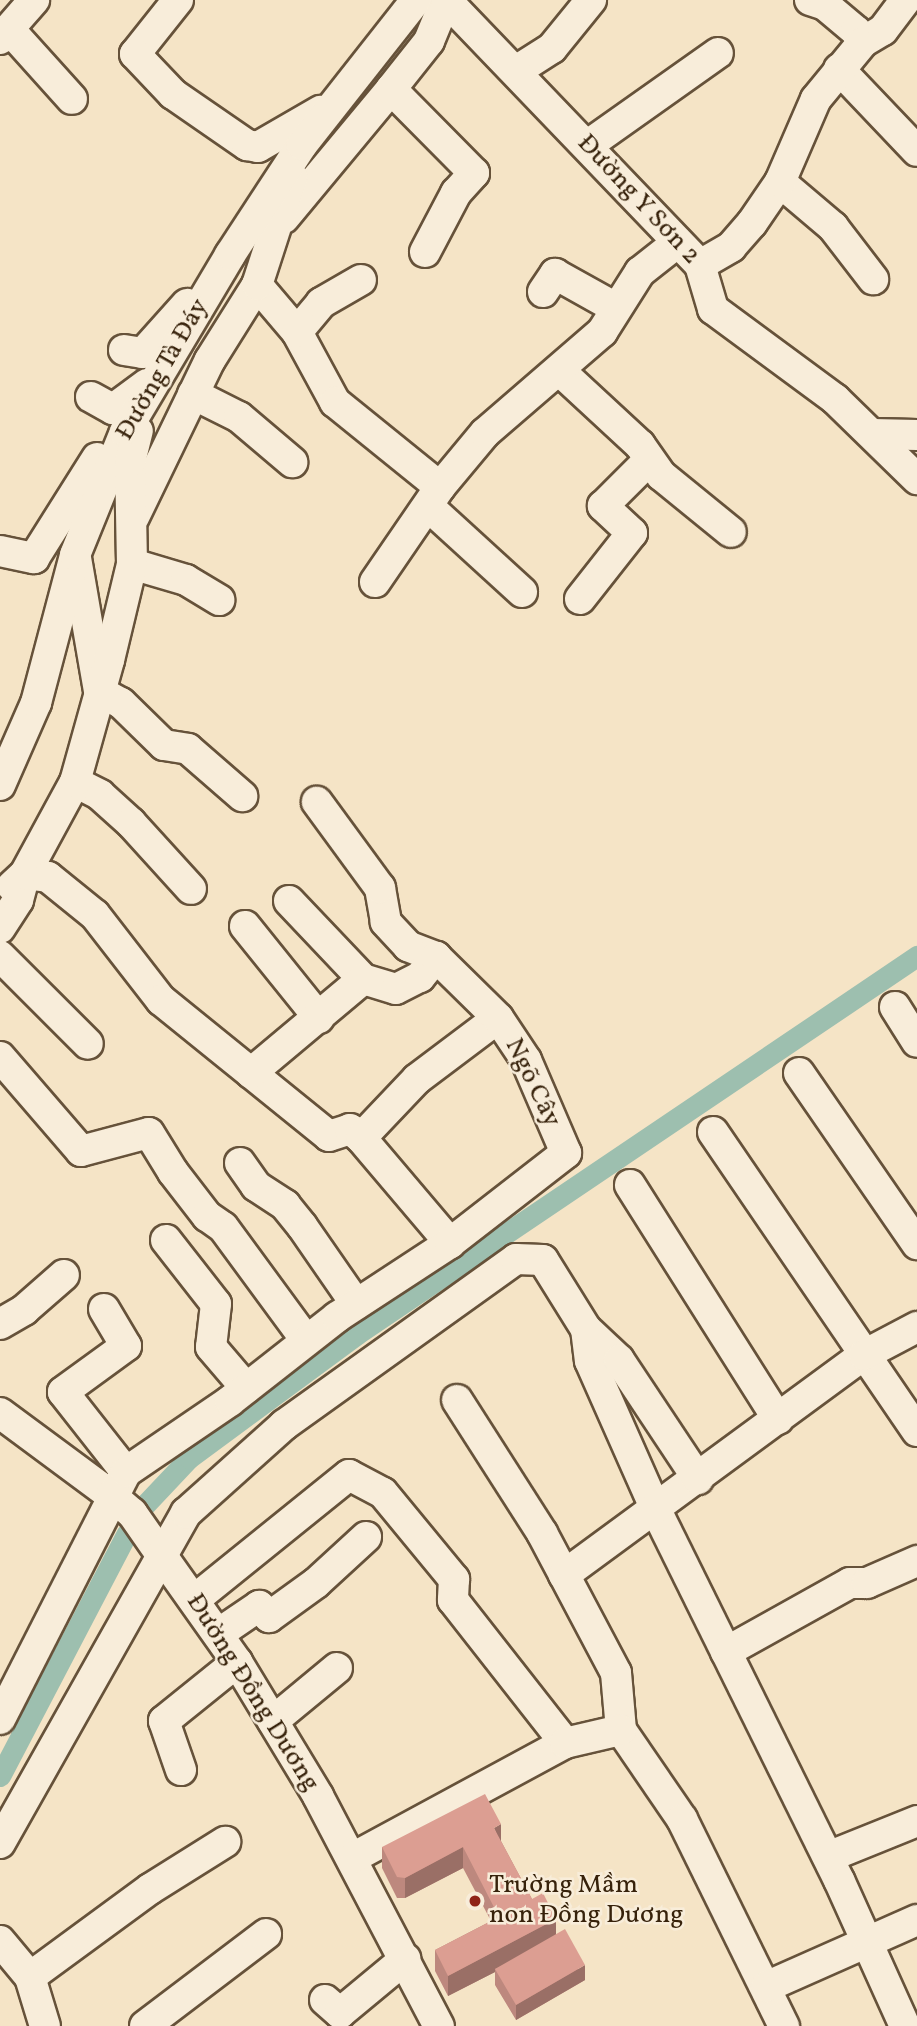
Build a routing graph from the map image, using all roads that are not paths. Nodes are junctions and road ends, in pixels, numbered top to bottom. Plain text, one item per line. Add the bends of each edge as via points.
1 (34, 0) edge
2 (178, 0) edge
3 (388, 0) edge
4 (416, 0) edge
5 (446, 0) edge
6 (591, 0) edge
7 (810, 0) edge
8 (906, 0) edge
9 (5, 34) edge
10 (863, 42) junction
11 (718, 53) dead end
12 (839, 69) junction
13 (516, 71) junction
14 (391, 89) junction
15 (72, 99) dead end
16 (339, 101) junction
17 (302, 145) junction
18 (588, 145) junction
19 (917, 150) edge
20 (780, 182) junction
21 (281, 220) junction
22 (678, 242) junction
23 (425, 252) dead end
24 (227, 260) junction
25 (700, 265) junction
26 (873, 279) dead end
27 (361, 280) dead end
28 (257, 285) junction
29 (543, 292) dead end
30 (614, 307) junction
31 (297, 332) junction
32 (124, 350) dead end
33 (210, 360) junction
34 (168, 365) junction
35 (560, 371) junction
36 (192, 394) junction
37 (92, 397) dead end
38 (131, 422) junction
39 (872, 434) junction
40 (917, 435) edge
41 (649, 460) junction
42 (292, 462) dead end
43 (917, 479) edge
44 (435, 497) junction
45 (132, 520) junction
46 (731, 533) dead end
47 (0, 551) edge
48 (75, 555) junction
49 (132, 564) junction
50 (375, 582) dead end
51 (522, 592) dead end
52 (580, 599) dead end
53 (219, 600) dead end
54 (99, 691) junction
55 (75, 782) junction
56 (0, 785) edge
57 (242, 796) dead end
58 (317, 803) dead end
59 (25, 874) junction
60 (191, 889) dead end
61 (0, 898) edge
62 (289, 901) dead end
63 (245, 926) dead end
64 (0, 928) edge
65 (0, 956) edge
66 (436, 957) junction
67 (363, 979) junction
68 (895, 1007) dead end
69 (319, 1018) junction
70 (498, 1018) junction
71 (917, 1042) edge
72 (88, 1044) dead end
73 (0, 1057) edge
74 (250, 1073) junction
75 (799, 1073) dead end
76 (713, 1132) dead end
77 (361, 1138) junction
78 (240, 1163) dead end
79 (630, 1185) dead end
80 (166, 1240) dead end
81 (450, 1243) junction
82 (917, 1244) edge
83 (64, 1275) dead end
84 (356, 1304) junction
85 (104, 1309) dead end
86 (0, 1324) edge
87 (917, 1327) edge
88 (586, 1329) junction
89 (306, 1340) junction
90 (864, 1355) junction
91 (246, 1388) junction
92 (457, 1400) dead end
93 (0, 1413) edge
94 (778, 1419) junction
95 (917, 1431) edge
96 (698, 1479) junction
97 (119, 1483) junction
98 (656, 1510) junction
99 (366, 1537) dead end
100 (162, 1556) junction
101 (917, 1561) edge
102 (564, 1575) junction
103 (194, 1600) junction
104 (218, 1634) junction
105 (726, 1651) junction
106 (237, 1662) junction
107 (337, 1668) dead end
108 (0, 1719) edge
109 (273, 1721) junction
110 (621, 1731) junction
111 (565, 1742) junction
112 (181, 1770) dead end
113 (917, 1821) edge
114 (225, 1842) dead end
115 (0, 1843) edge
116 (828, 1857) junction
117 (352, 1858) junction
118 (917, 1920) edge
119 (266, 1934) dead end
120 (0, 1941) edge
121 (868, 1942) junction
122 (405, 1959) junction
123 (30, 1977) junction
124 (766, 1987) junction
125 (325, 2000) dead end
126 (45, 2026) edge
127 (145, 2026) edge
128 (439, 2026) edge
129 (784, 2026) edge
130 (905, 2026) edge

1 - 9 street
2 - 16 street via 135,54 173,94 247,145 270,143
3 - 16 street
4 - 16 street, Đường Tà Đáy
5 - 13 street, Đường Y Sơn 2
5 - 14 street via 429,41
6 - 13 street via 552,48
7 - 10 street via 825,5
8 - 10 street via 883,30
9 - 15 street
10 - 12 street
11 - 18 street
12 - 19 street
12 - 20 street via 797,136
13 - 18 street, Đường Y Sơn 2
14 - 21 street
14 - 23 street via 474,173 456,193
16 - 17 street, Đường Tà Đáy
17 - 21 street
17 - 24 street, Đường Tà Đáy
18 - 22 street, Đường Y Sơn 2
20 - 25 street via 732,247
20 - 26 street via 833,227
21 - 28 street
22 - 25 street, Đường Y Sơn 2
22 - 30 street via 640,272
24 - 32 street via 143,353
24 - 33 street via 209,337
24 - 34 street, Đường Tà Đáy
25 - 39 street, Đường Y Sơn 2 via 713,309 830,380
27 - 31 street via 321,303
28 - 31 street
28 - 33 street
29 - 30 street via 555,274
30 - 35 street via 602,332
31 - 44 street via 335,402
33 - 36 street
34 - 37 street via 118,407
34 - 38 street, Đường Tà Đáy
35 - 41 street via 640,445
35 - 44 street via 485,433
36 - 42 street via 239,417
36 - 45 street
38 - 45 street
38 - 47 street via 99,454 34,558
38 - 48 street, Đường Tà Đáy
39 - 40 street
39 - 43 street, Đường Y Sơn 2
41 - 46 street
41 - 52 street via 603,506 632,533
44 - 50 street
44 - 51 street
45 - 49 street
48 - 54 street
48 - 56 street, Đường Tà Đáy via 36,702
49 - 53 street via 186,580
49 - 54 street
54 - 55 street
54 - 57 street via 121,703 164,745 188,749
55 - 59 street
55 - 60 street via 100,795 131,823
58 - 66 street, Ngõ Cây via 380,888 386,922 408,946
59 - 61 street
59 - 64 street via 18,900
59 - 74 street via 48,877 95,915 160,1000
62 - 67 street
63 - 69 street
65 - 72 street
66 - 67 street via 420,977 396,989
66 - 70 street, Ngõ Cây
67 - 69 street
68 - 71 street
69 - 74 street
70 - 77 street via 417,1079
70 - 81 street, Ngõ Cây via 526,1060 566,1153
73 - 89 street via 81,1151 149,1133 173,1172 207,1216 223,1227
74 - 77 street via 329,1136 350,1129
75 - 82 street
76 - 90 street
77 - 81 street
78 - 84 street via 256,1186 294,1216
79 - 94 street
80 - 91 street via 216,1304 211,1347
81 - 84 street
83 - 86 street
84 - 89 street
85 - 97 street via 127,1346 63,1392
87 - 90 street
88 - 96 street via 619,1360
88 - 98 street via 590,1361
88 - 100 street via 543,1260 516,1259 284,1425 186,1513
89 - 91 street
90 - 94 street
90 - 95 street
91 - 97 street
92 - 102 street
93 - 97 street, Đường Đồng Dương
94 - 96 street
96 - 98 street
97 - 100 street, Đường Đồng Dương via 132,1513
97 - 108 street
98 - 102 street
98 - 105 street
99 - 104 street via 316,1583 269,1617 259,1606
100 - 103 street, Đường Đồng Dương
100 - 115 street
101 - 105 street via 867,1583 850,1583
102 - 110 street via 616,1673
103 - 104 street, Đường Đồng Dương
103 - 111 street via 349,1475 383,1493 454,1579 453,1600
104 - 106 street, Đường Đồng Dương
105 - 116 street
106 - 109 street, Đường Đồng Dương
106 - 112 street via 164,1721
107 - 109 street
109 - 117 street, Đường Đồng Dương
110 - 111 street
110 - 124 street via 682,1819
111 - 117 street
113 - 116 street
114 - 123 street via 150,1889
116 - 121 street
117 - 122 street, Đường Đồng Dương
118 - 121 street
119 - 127 street
120 - 123 street
121 - 124 street
121 - 130 street
122 - 125 street via 340,2013
122 - 128 street, Đường Đồng Dương
123 - 126 street
124 - 129 street

